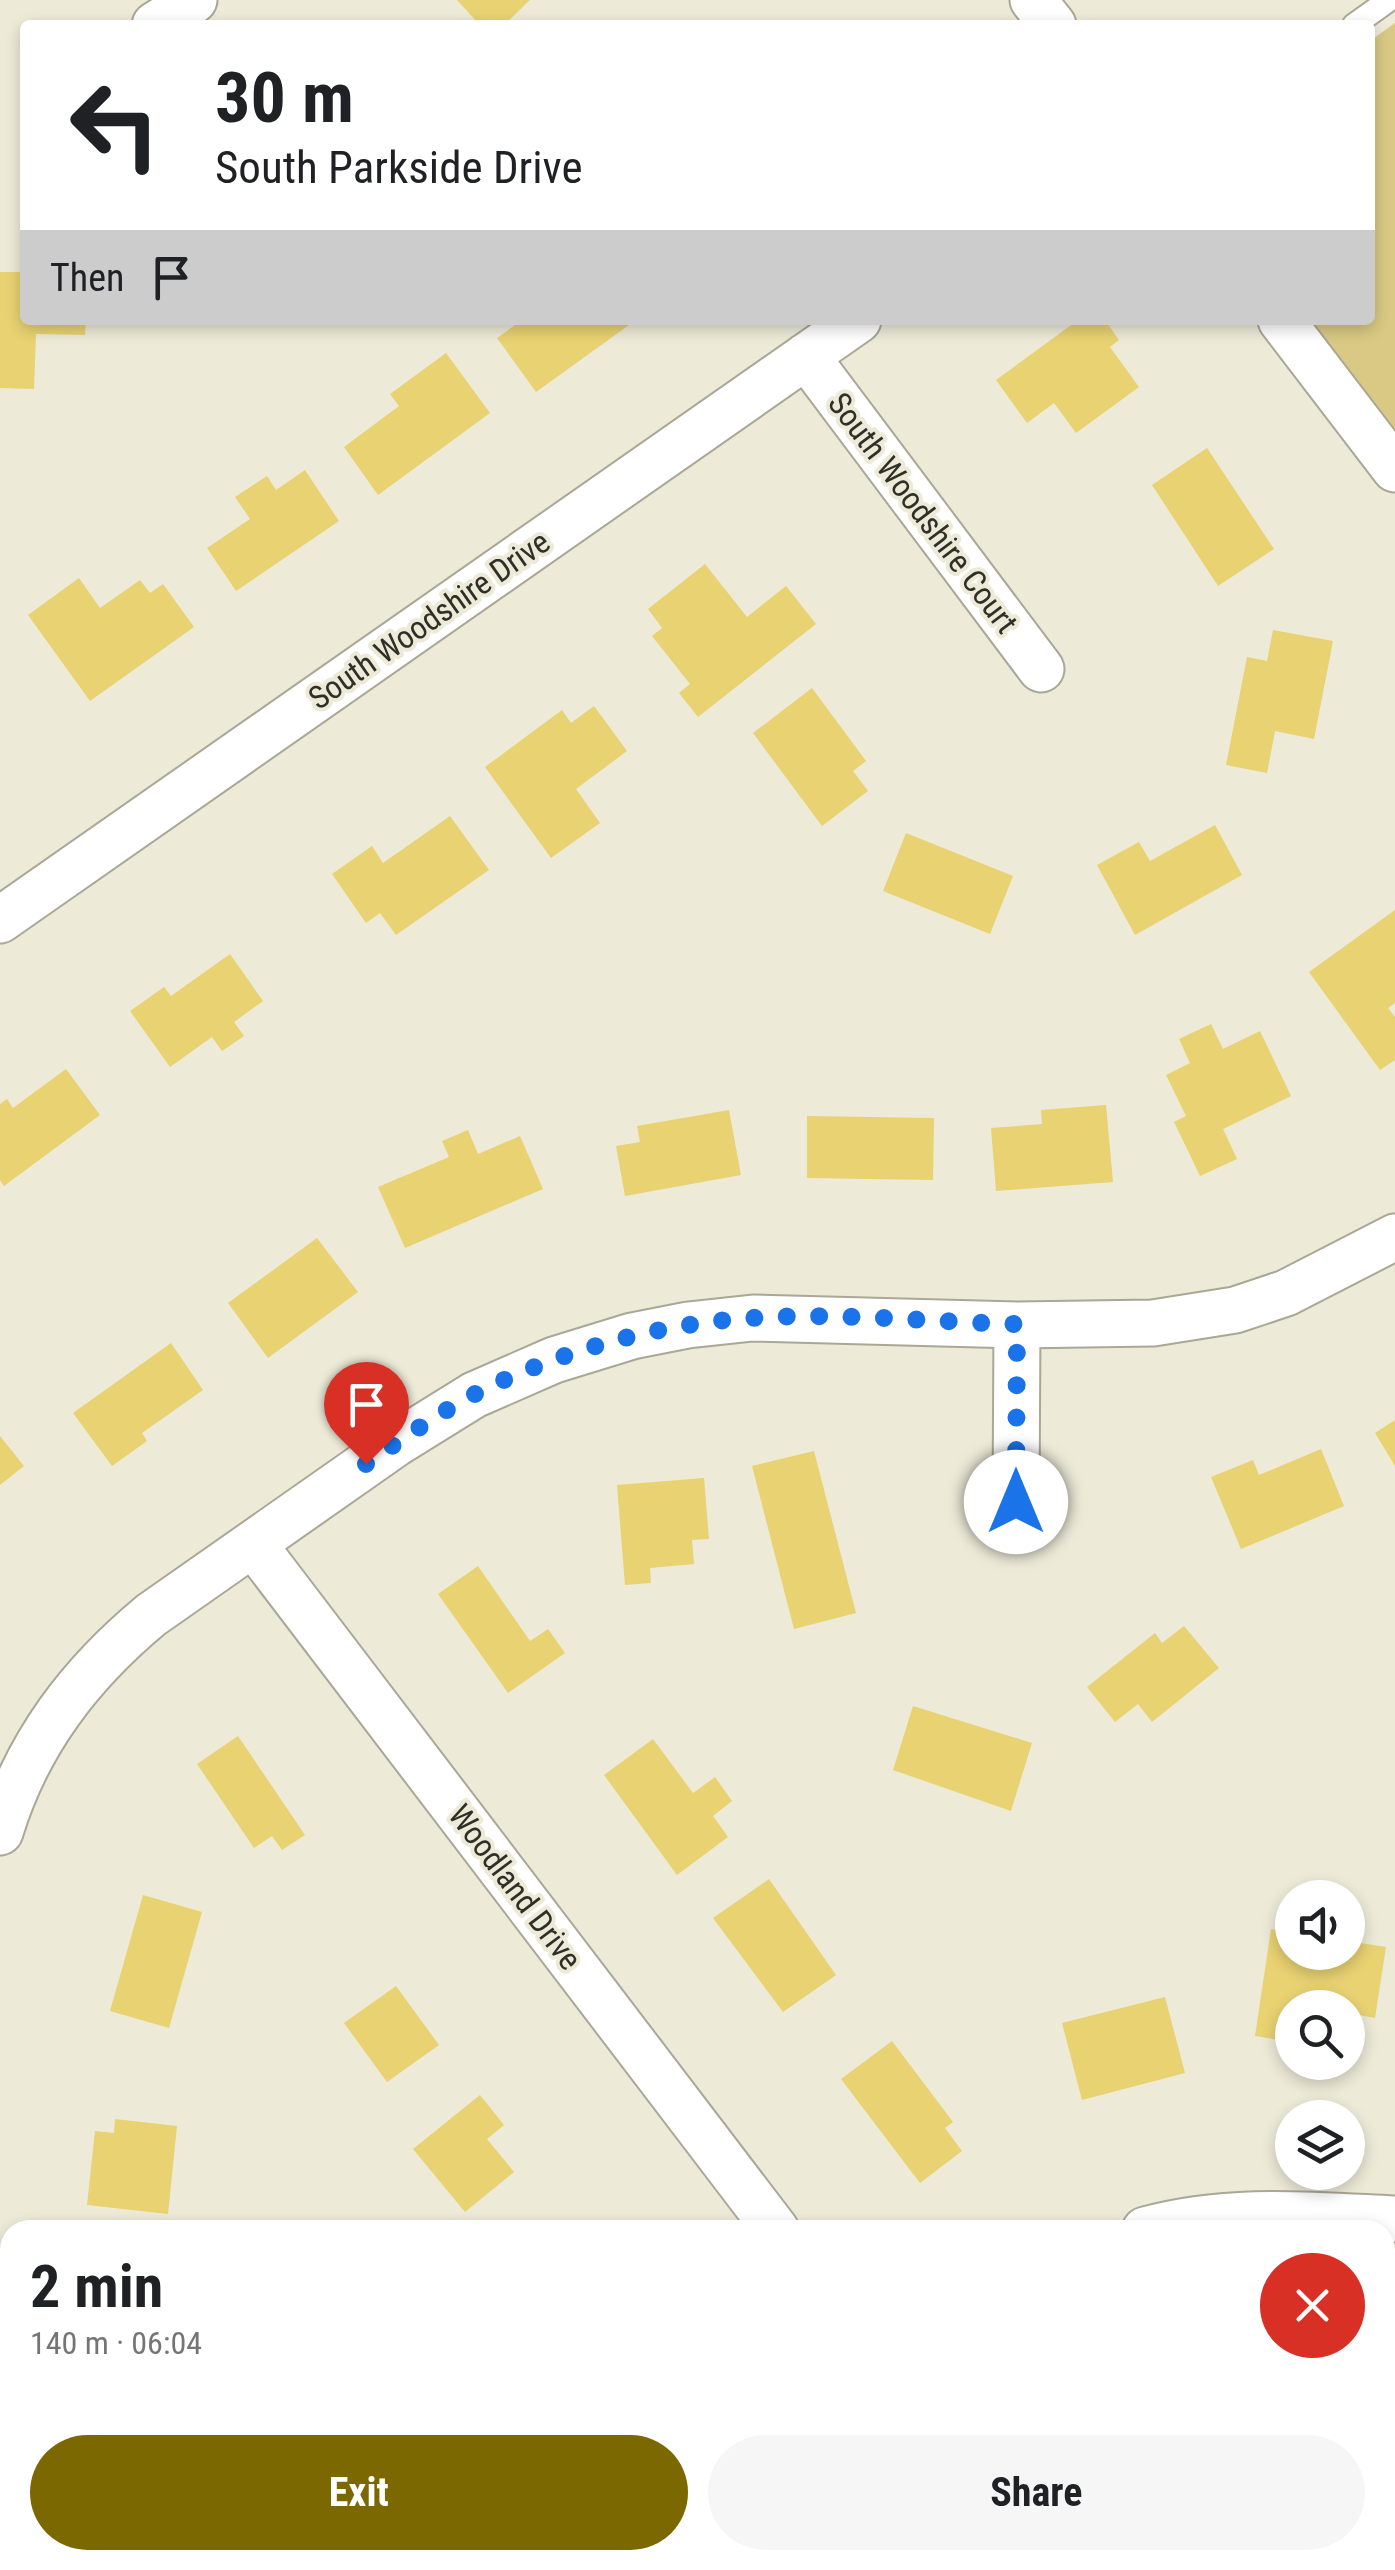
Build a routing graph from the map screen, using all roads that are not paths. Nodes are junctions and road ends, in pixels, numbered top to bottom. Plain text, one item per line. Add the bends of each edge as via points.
1 (194, 0) edge
2 (1033, 0) edge
3 (1390, 0) edge
4 (163, 20) edge
5 (1049, 20) edge
6 (1361, 20) edge
7 (851, 325) edge
8 (1285, 325) edge
9 (806, 356) junction
10 (1395, 469) edge
11 (1041, 669) dead end
12 (0, 920) edge
13 (1395, 1236) edge
14 (1017, 1324) junction
15 (1016, 1502) dead end
16 (254, 1545) junction
17 (0, 1832) edge
18 (1395, 2219) edge
19 (768, 2220) edge
20 (1186, 2220) edge

1 - 4 street
2 - 5 street
3 - 6 lane
7 - 9 street, South Woodshire Drive
8 - 10 street
9 - 11 street, South Woodshire Court
9 - 12 street, South Woodshire Drive
13 - 14 street via 1286,1293 1235,1310 1153,1323
14 - 15 street
14 - 16 street via 754,1318 632,1336 474,1394
16 - 17 street via 151,1615 69,1696 28,1761
16 - 19 street, Woodland Drive
18 - 20 street via 1257,2214

